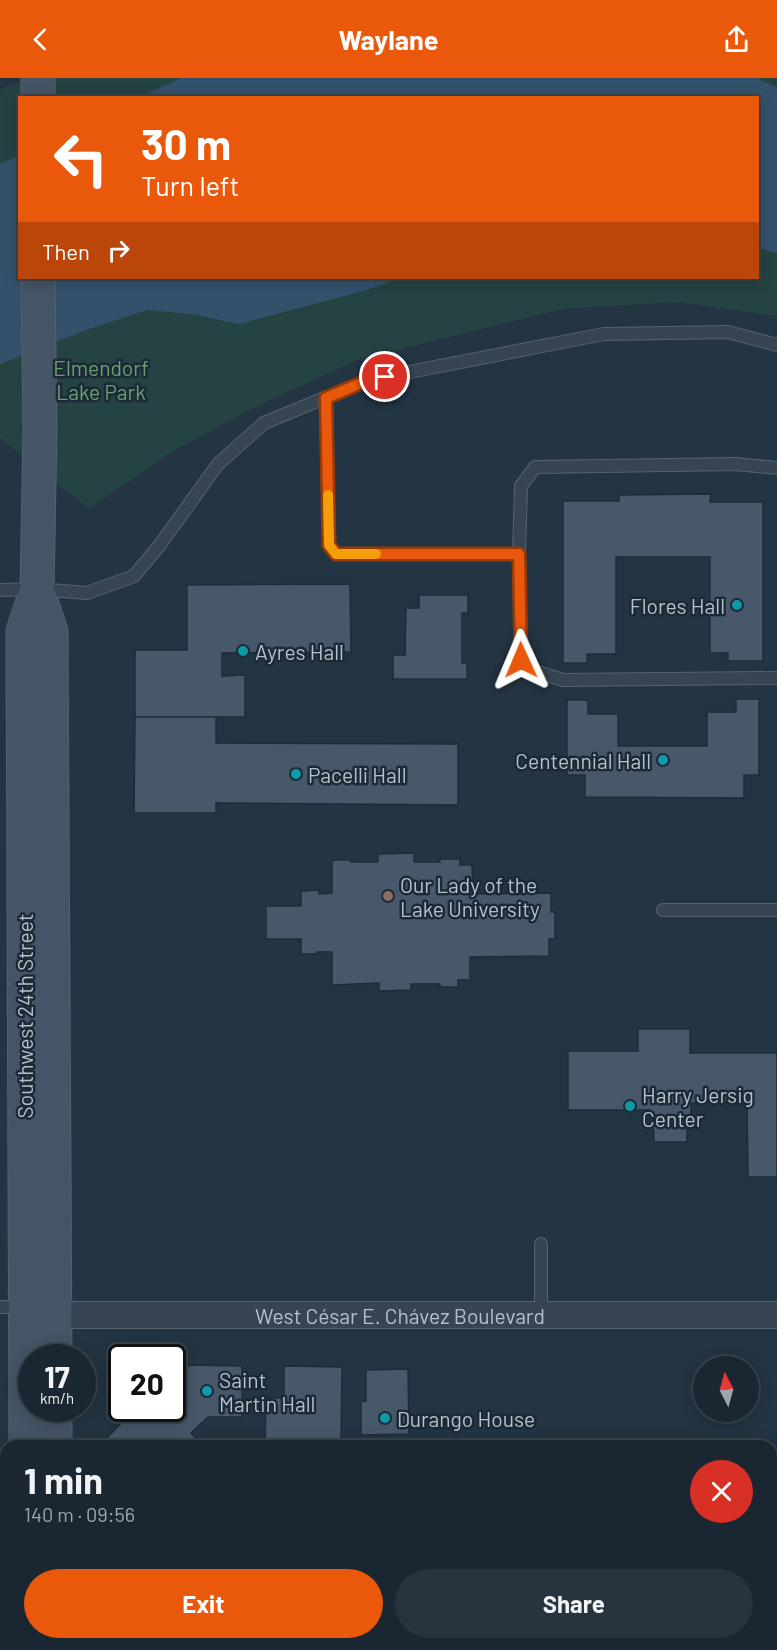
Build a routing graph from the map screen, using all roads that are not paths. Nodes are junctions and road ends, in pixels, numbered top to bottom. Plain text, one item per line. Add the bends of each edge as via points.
1 (38, 279) edge
2 (777, 345) edge
3 (326, 398) junction
4 (777, 468) edge
5 (519, 554) junction
6 (37, 589) junction
7 (0, 590) edge
8 (777, 678) edge
9 (663, 910) dead end
10 (777, 910) edge
11 (541, 1244) dead end
12 (26, 1311) edge
13 (542, 1315) junction
14 (777, 1315) edge
15 (46, 1344) edge
16 (55, 1422) edge
17 (26, 1440) edge
18 (55, 1440) edge

1 - 6 main road, Southwest 24th Street
2 - 3 lane via 728,332 604,333 368,380
3 - 5 lane via 329,545 336,554
3 - 6 lane via 264,423 218,464 134,576 87,593
4 - 5 lane via 735,464 535,467 521,486
5 - 8 lane via 521,660 536,671 563,680
6 - 7 lane
6 - 12 main road, Southwest 24th Street via 23,631
9 - 10 lane
11 - 13 lane
12 - 13 street, West César E. Chávez Boulevard
12 - 15 main road, Southwest 24th Street
12 - 17 main road, Southwest 24th Street
13 - 14 street, West César E. Chávez Boulevard
16 - 18 main road

